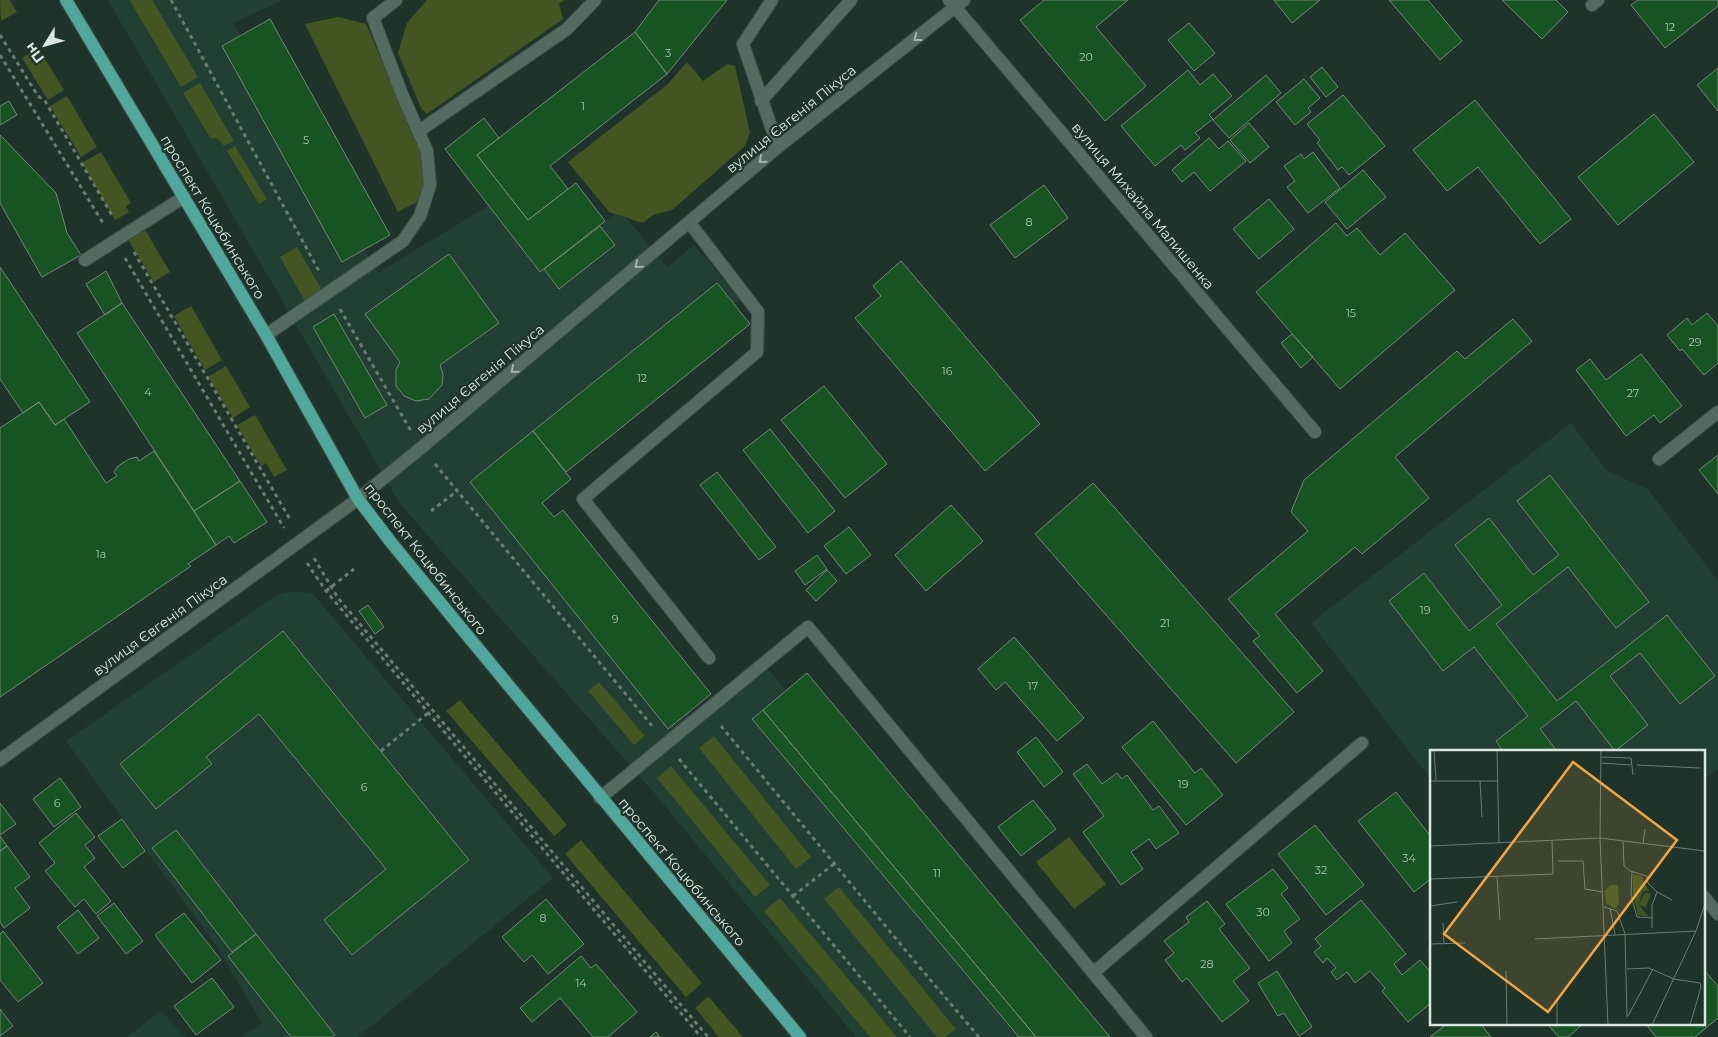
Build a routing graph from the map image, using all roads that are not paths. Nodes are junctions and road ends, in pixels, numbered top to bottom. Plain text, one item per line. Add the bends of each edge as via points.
1 (66, 0) edge
2 (396, 0) edge
3 (595, 0) edge
4 (772, 0) edge
5 (851, 0) edge
6 (956, 2) edge
7 (761, 101) junction
8 (419, 131) junction
9 (778, 147) junction
10 (184, 197) junction
11 (689, 222) junction
12 (85, 260) dead end
13 (266, 335) junction
14 (1718, 412) edge
15 (1315, 432) dead end
16 (1659, 459) dead end
17 (358, 499) junction
18 (709, 658) dead end
19 (1362, 743) dead end
20 (0, 760) edge
21 (600, 798) junction
22 (1706, 899) edge
23 (1718, 914) edge
24 (1094, 973) junction
25 (800, 1037) edge
26 (1146, 1037) edge

1 - 10 main road, проспект Коцюбинського
2 - 8 street via 372,18
3 - 8 street via 567,29
4 - 7 street via 743,44
5 - 7 street
6 -> 9 street, вулиця Євгенія Пікуса
6 - 15 street, вулиця Михайла Малишенка
7 - 9 street
8 - 13 street via 427,151 430,185 420,216 403,241
9 -> 11 street, вулиця Євгенія Пікуса
10 - 12 street
10 - 13 main road, проспект Коцюбинського
11 -> 17 street, вулиця Євгенія Пікуса
11 - 18 street via 758,312 757,352 583,499
13 - 17 main road, проспект Коцюбинського
14 - 16 street
17 - 20 street, вулиця Євгенія Пікуса
17 - 21 main road, проспект Коцюбинського
19 - 24 street
21 - 24 street via 808,627
21 - 25 main road, проспект Коцюбинського
22 - 23 street
24 - 26 street

